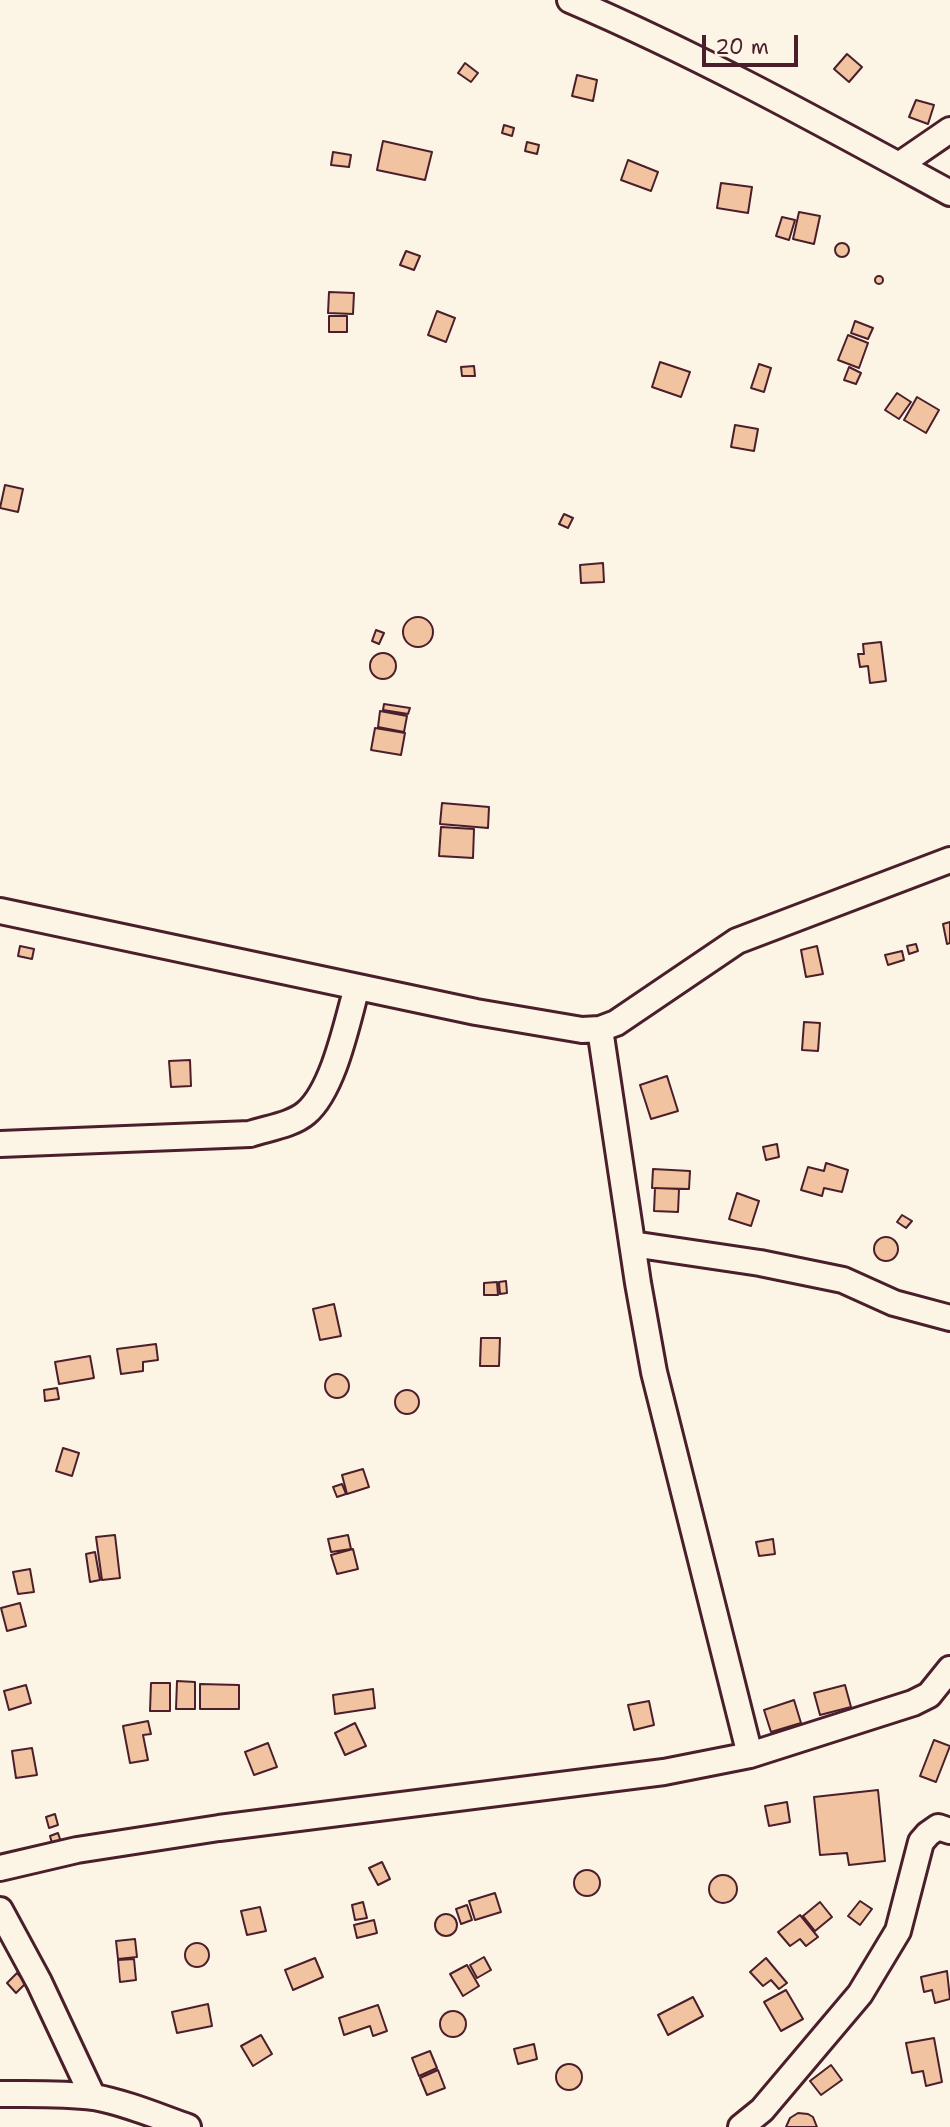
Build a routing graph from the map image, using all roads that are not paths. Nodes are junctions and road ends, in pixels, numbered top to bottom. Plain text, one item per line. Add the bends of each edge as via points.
1 (570, 0) edge
2 (950, 130) edge
3 (899, 165) junction
4 (950, 193) edge
5 (950, 860) edge
6 (0, 911) edge
7 (358, 987) junction
8 (600, 1029) junction
9 (0, 1144) edge
10 (632, 1244) junction
11 (950, 1318) edge
12 (950, 1669) edge
13 (750, 1755) junction
14 (950, 1830) edge
15 (0, 1868) edge
16 (0, 1910) edge
17 (0, 2094) edge
18 (93, 2097) junction
19 (188, 2127) edge
20 (741, 2127) edge

1 - 3 street via 753,87
2 - 3 street
3 - 4 street
5 - 8 street via 737,941 616,1023
6 - 7 street
7 - 8 street via 502,1017
7 - 9 street via 328,1085 306,1113 286,1123 250,1134
8 - 10 street
10 - 11 street via 843,1280 894,1303
10 - 13 street via 654,1372
12 - 13 street via 929,1695 913,1703
13 - 15 street via 664,1772 206,1830 77,1850
14 - 20 street via 938,1827 922,1842 898,1931 860,1994 762,2110
16 - 18 street
17 - 18 street
18 - 19 street

